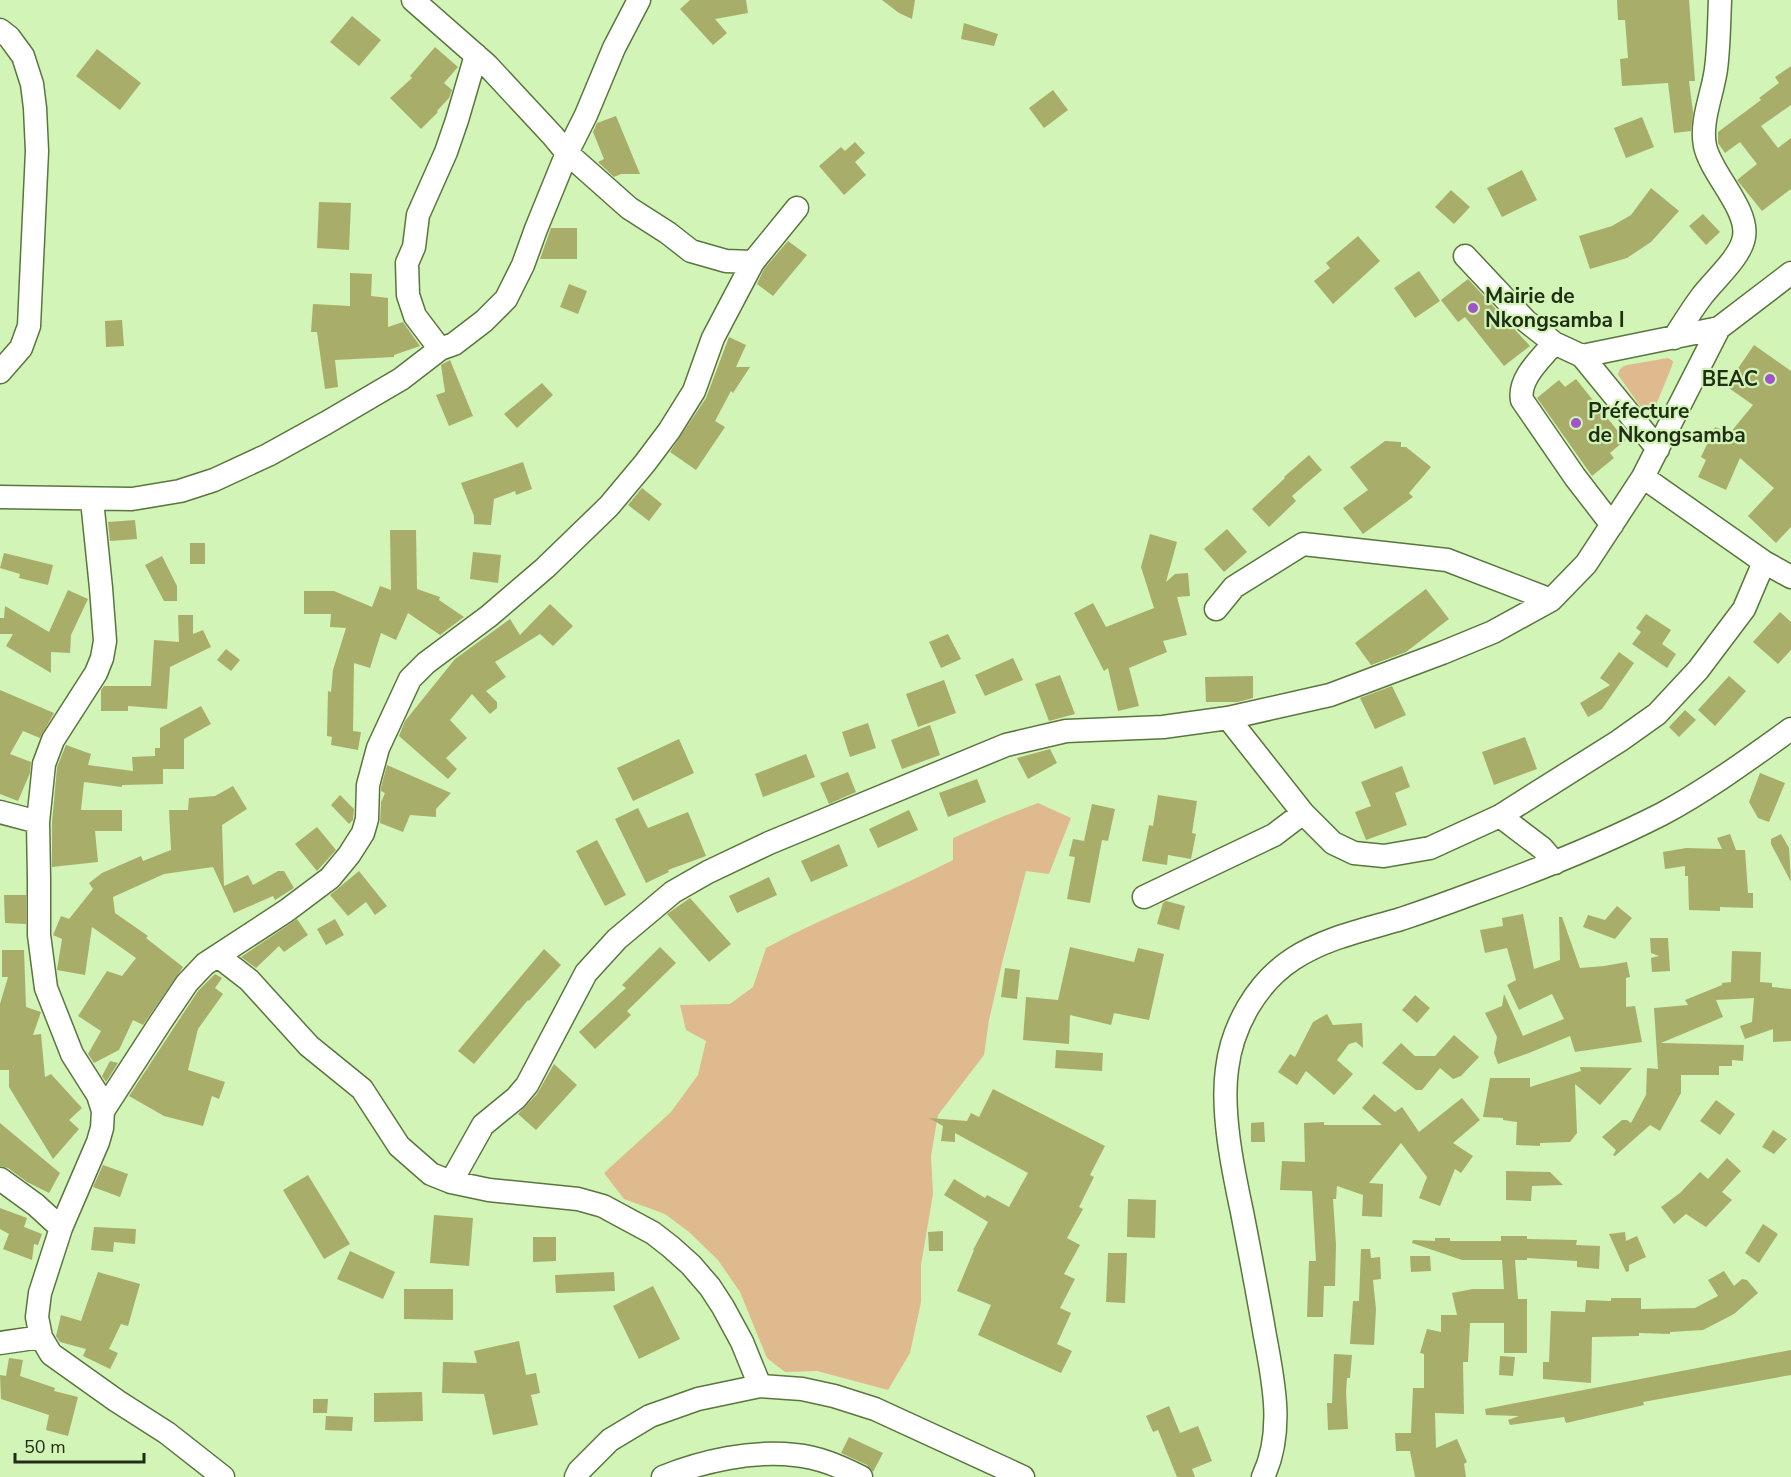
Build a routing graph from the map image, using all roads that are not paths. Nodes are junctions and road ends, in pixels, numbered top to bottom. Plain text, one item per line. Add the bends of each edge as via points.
1 (414, 0) edge
2 (639, 0) edge
3 (1720, 0) edge
4 (0, 30) edge
5 (476, 55) junction
6 (567, 153) junction
7 (797, 208) dead end
8 (1465, 256) dead end
9 (753, 262) junction
10 (1791, 273) edge
11 (1719, 328) junction
12 (1674, 338) junction
13 (1554, 343) junction
14 (441, 348) junction
15 (1582, 356) junction
16 (0, 372) edge
17 (1658, 449) junction
18 (1643, 477) junction
19 (0, 496) edge
20 (92, 500) junction
21 (1612, 525) junction
22 (1764, 562) junction
23 (1791, 577) edge
24 (1551, 600) junction
25 (1216, 609) dead end
26 (1228, 718) junction
27 (1791, 729) edge
28 (0, 812) edge
29 (1303, 813) junction
30 (1500, 816) junction
31 (38, 822) junction
32 (1555, 863) junction
33 (1144, 897) dead end
34 (218, 956) junction
35 (104, 1111) junction
36 (0, 1179) edge
37 (451, 1182) junction
38 (62, 1228) junction
39 (41, 1337) junction
40 (0, 1343) edge
41 (760, 1386) junction
42 (223, 1477) edge
43 (576, 1477) edge
44 (663, 1477) edge
45 (861, 1477) edge
46 (1023, 1477) edge
47 (1263, 1477) edge

1 - 5 street
2 - 6 street
3 - 12 street via 1716,68 1705,144 1710,163 1742,218 1745,234 1741,248
4 - 16 street via 23,56 32,84 37,151 29,326 21,348
5 - 6 street
5 - 14 street via 446,152 418,215 414,247 407,262 408,295 415,316
6 - 9 street via 629,208 691,251 726,261
6 - 14 street via 506,299 454,344
7 - 9 street
8 - 13 street via 1526,321
9 - 34 street via 713,338 694,391 645,463 609,506 545,568 410,679 378,748 368,785 367,819 349,855 330,878
10 - 11 street
11 - 12 street
11 - 17 street
12 - 15 street
13 - 15 street
13 - 21 street via 1528,375 1521,391 1522,400
14 - 20 street via 401,379 326,423 214,480 152,497
15 - 17 street
17 - 18 street
18 - 21 street
18 - 22 street
19 - 20 street
20 - 31 street via 105,641 88,688 53,740 44,764
21 - 24 street via 1586,564
22 - 23 street
22 - 30 street via 1744,609 1698,670 1657,714
24 - 25 street via 1447,560 1303,544 1234,587
24 - 26 street via 1493,632 1330,695
26 - 29 street
26 - 37 street via 1163,727 1066,731 1006,745 770,843 673,892 617,939 586,973 527,1085 483,1125
27 - 32 street via 1736,769 1663,813
28 - 31 street
29 - 30 street via 1333,843 1354,853 1384,856 1430,848
29 - 33 street via 1274,835
30 - 32 street
31 - 35 street via 39,935 46,988 72,1054
32 - 47 street via 1312,948 1264,983 1233,1038 1226,1071 1227,1119 1274,1387 1276,1427 1270,1462
34 - 35 street via 187,983
34 - 37 street via 249,980 309,1046 362,1089 399,1146 413,1160 431,1174
35 - 38 street via 98,1142
36 - 38 street
37 - 41 street via 521,1195 578,1199 603,1206 652,1233 691,1265 710,1287 742,1341
38 - 39 street via 40,1293 37,1317
39 - 40 street
39 - 42 street via 51,1354 167,1433
41 - 43 street via 698,1398 650,1416 610,1440
41 - 46 street via 802,1389 875,1409
44 - 45 street via 709,1463 769,1453 823,1461

